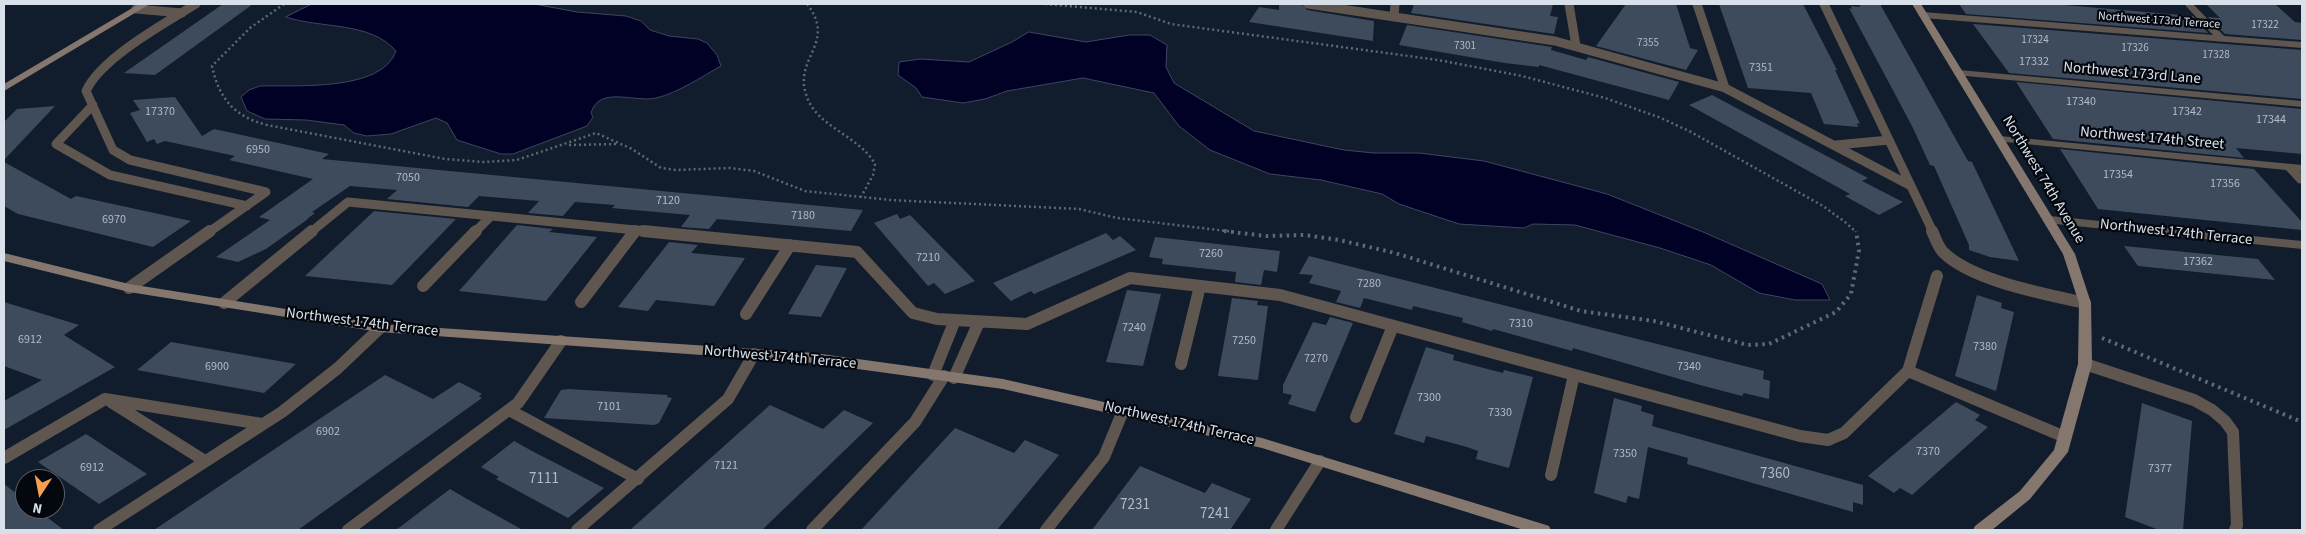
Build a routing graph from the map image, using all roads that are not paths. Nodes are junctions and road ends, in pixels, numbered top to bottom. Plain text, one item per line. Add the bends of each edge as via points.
1 (145, 4) edge
2 (196, 4) edge
3 (1308, 4) edge
4 (1395, 4) edge
5 (1569, 4) edge
6 (1697, 4) edge
7 (1824, 4) edge
8 (1916, 4) edge
9 (2188, 4) edge
10 (136, 9) junction
11 (182, 13) junction
12 (1394, 16) junction
13 (1923, 16) junction
14 (2222, 39) junction
15 (2302, 45) edge
16 (1576, 46) junction
17 (1959, 73) junction
18 (4, 88) edge
19 (1725, 88) junction
20 (2302, 104) edge
21 (93, 105) junction
22 (2000, 139) junction
23 (1889, 140) junction
24 (1834, 146) junction
25 (2290, 167) junction
26 (2302, 168) edge
27 (2302, 181) edge
28 (1910, 186) junction
29 (246, 206) junction
30 (491, 216) junction
31 (2050, 220) junction
32 (636, 230) junction
33 (790, 245) junction
34 (2302, 245) edge
35 (4, 257) edge
36 (1937, 276) dead end
37 (423, 286) dead end
38 (1200, 286) junction
39 (129, 288) junction
40 (581, 302) dead end
41 (224, 303) junction
42 (2085, 303) junction
43 (746, 314) dead end
44 (955, 320) junction
45 (978, 322) junction
46 (1393, 326) junction
47 (380, 328) junction
48 (560, 341) junction
49 (754, 354) junction
50 (1181, 364) dead end
51 (2085, 364) junction
52 (1908, 371) junction
53 (1574, 375) junction
54 (944, 376) junction
55 (105, 399) junction
56 (509, 410) junction
57 (1123, 411) junction
58 (1356, 417) dead end
59 (262, 424) junction
60 (2065, 437) junction
61 (4, 458) edge
62 (205, 461) junction
63 (1320, 461) junction
64 (1551, 475) dead end
65 (638, 479) junction
66 (99, 530) edge
67 (348, 530) edge
68 (577, 530) edge
69 (812, 530) edge
70 (1046, 530) edge
71 (1276, 530) edge
72 (1543, 530) edge
73 (1981, 530) edge
74 (2235, 530) edge

1 - 10 street
2 - 11 lane
3 - 12 lane
4 - 12 lane
5 - 16 lane
6 - 19 lane
7 - 23 lane
8 - 13 street, Northwest 74th Avenue
9 - 14 street
10 - 11 lane
10 - 18 street
11 - 21 lane via 95,74 86,85
12 - 16 lane via 1555,40
13 - 14 street, Northwest 173rd Terrace
13 - 17 street, Northwest 74th Avenue
14 - 15 street, Northwest 173rd Terrace
16 - 19 lane
17 - 20 street, Northwest 173rd Lane
17 - 22 street, Northwest 74th Avenue
19 - 24 lane
21 - 29 lane via 113,150 130,160 266,192
21 - 29 lane via 56,144 110,175
22 - 25 street, Northwest 174th Street
22 - 31 street, Northwest 74th Avenue
23 - 24 lane
23 - 28 lane
24 - 28 lane
25 - 26 street, Northwest 174th Street
25 - 27 street
28 - 42 lane via 1942,251 1954,261 2008,282
29 - 39 lane
30 - 32 lane
30 - 37 lane
30 - 41 lane via 348,202
31 - 34 street, Northwest 174th Terrace
31 - 42 street, Northwest 74th Avenue via 2069,254
32 - 33 lane
32 - 40 lane
33 - 43 lane
33 - 44 lane via 857,252 912,313
35 - 39 street, Northwest 174th Terrace
36 - 52 lane
38 - 45 lane via 1130,278 1027,324
38 - 46 lane via 1280,295
38 - 50 lane
39 - 41 street, Northwest 174th Terrace
41 - 47 street, Northwest 174th Terrace
42 - 51 street, Northwest 74th Avenue
44 - 45 lane
44 - 54 lane
45 - 54 lane
46 - 53 lane
46 - 58 lane
47 - 48 street, Northwest 174th Terrace
47 - 59 lane via 338,368
48 - 49 street, Northwest 174th Terrace
48 - 56 lane via 518,404
49 - 54 street, Northwest 174th Terrace via 814,358
49 - 65 lane via 728,399
51 - 60 street, Northwest 74th Avenue
51 - 74 lane via 2194,400 2225,420 2233,432
52 - 53 lane via 1844,433 1828,440 1800,436
52 - 60 lane
53 - 64 lane
54 - 57 street, Northwest 174th Terrace via 1003,384
54 - 69 lane via 915,422
55 - 59 lane
55 - 61 lane
55 - 62 lane
56 - 65 lane
56 - 67 lane
57 - 63 street, Northwest 174th Terrace via 1262,442
57 - 70 lane via 1104,457
59 - 62 lane
60 - 73 street, Northwest 74th Avenue via 2061,452 2025,496
62 - 66 lane
63 - 71 lane
63 - 72 street, Northwest 174th Terrace
65 - 68 lane

